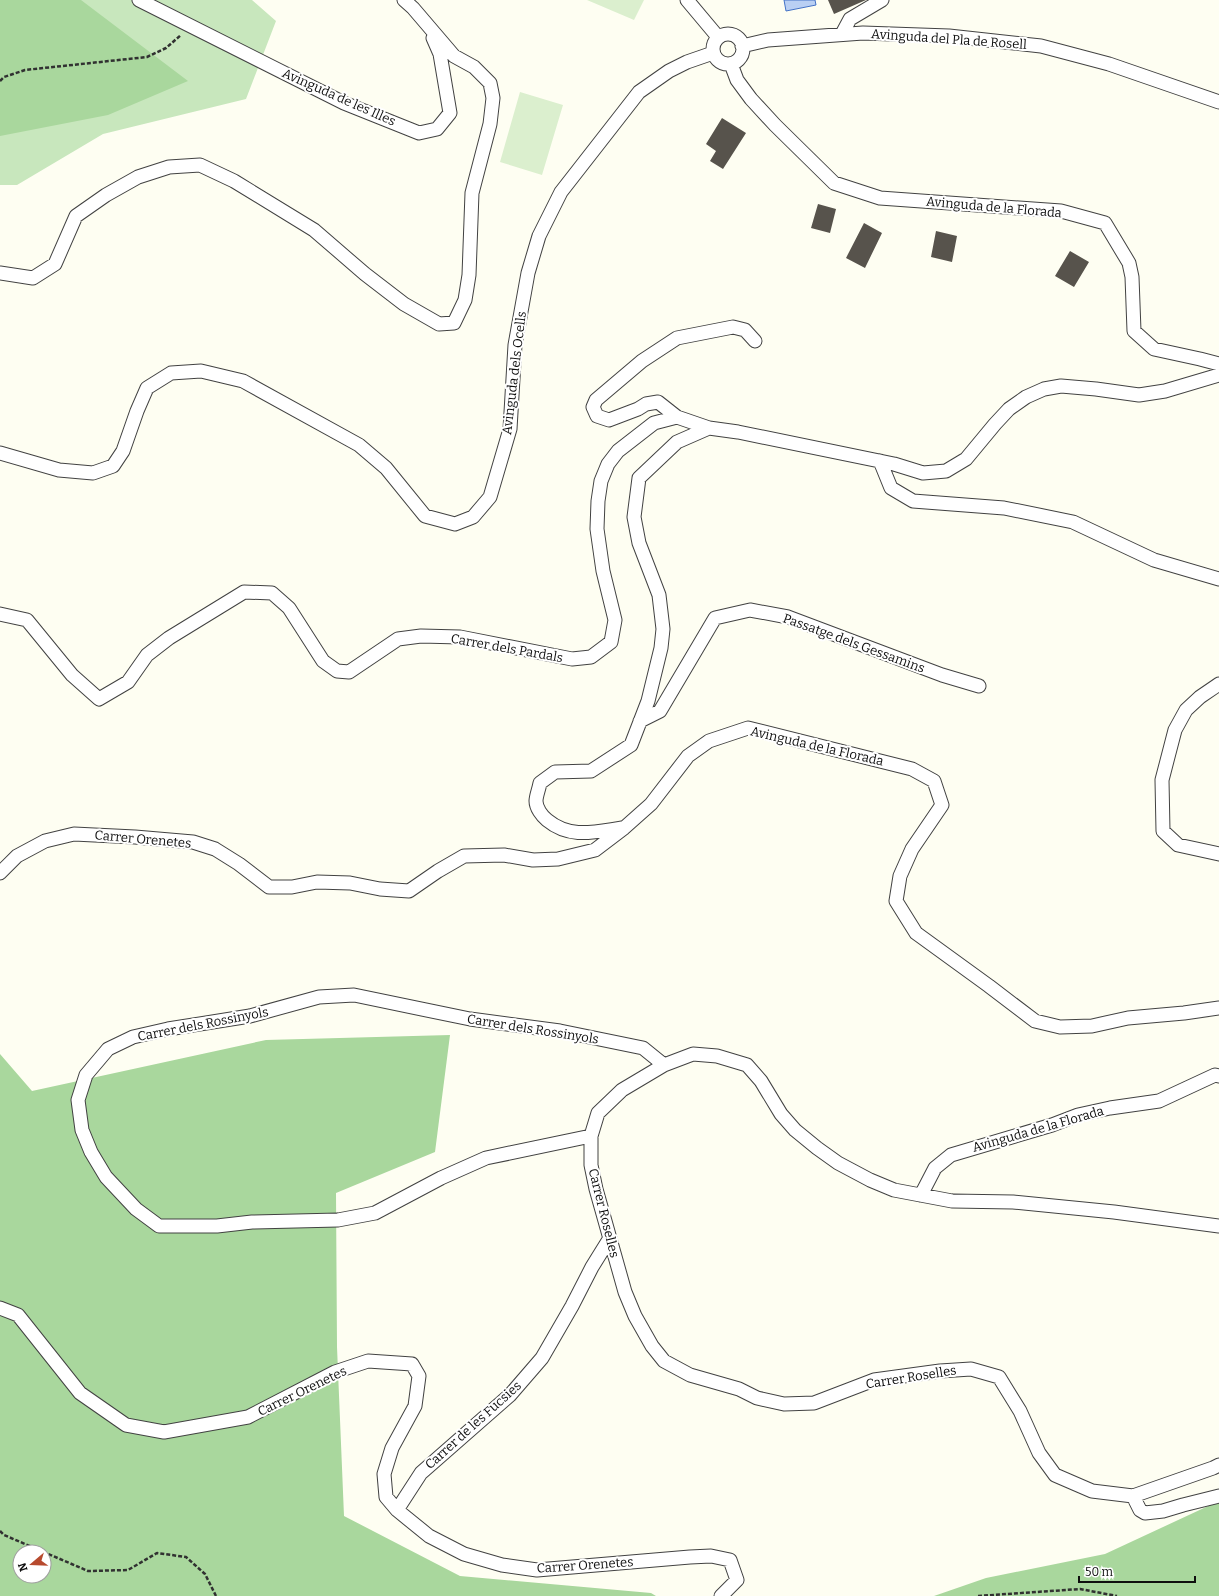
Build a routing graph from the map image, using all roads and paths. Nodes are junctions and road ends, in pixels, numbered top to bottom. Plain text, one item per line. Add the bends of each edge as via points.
1 (139, 0) edge
2 (404, 0) edge
3 (687, 0) edge
4 (882, 0) edge
5 (425, 22) junction
6 (190, 26) junction
7 (842, 34) junction
8 (718, 37) junction
9 (742, 46) junction
10 (713, 53) junction
11 (731, 64) junction
12 (0, 81) edge
13 (1219, 102) edge
14 (0, 273) edge
15 (755, 341) dead end
16 (1219, 364) edge
17 (1219, 375) edge
18 (677, 417) junction
19 (709, 428) junction
20 (0, 453) edge
21 (880, 461) junction
22 (1219, 579) edge
23 (0, 614) edge
24 (1219, 684) edge
25 (979, 686) dead end
26 (640, 721) junction
27 (624, 828) junction
28 (1219, 854) edge
29 (0, 874) edge
30 (1219, 1008) edge
31 (664, 1065) junction
32 (1219, 1076) edge
33 (591, 1136) junction
34 (921, 1195) junction
35 (1219, 1226) edge
36 (610, 1238) junction
37 (0, 1308) edge
38 (1219, 1465) edge
39 (1133, 1496) junction
40 (1219, 1496) edge
41 (397, 1510) junction
42 (0, 1531) edge
43 (216, 1596) edge
44 (721, 1596) edge
45 (978, 1596) edge
46 (1117, 1596) edge

1 - 6 street, Avinguda de les Illes
2 - 5 street
3 - 8 street
4 - 7 street via 850,19
5 - 6 street, Avinguda de les Illes via 440,54 450,113 437,129 419,133 344,103
5 - 14 street via 454,56 474,67 490,83 493,98 490,124 472,193 469,275 465,300 454,323 439,324 404,304 314,230 234,181 200,165 163,169 138,177 106,195 76,216 55,264 33,278
6 - 12 path via 166,48 147,57 25,70 4,77
7 - 9 street, Avinguda del Pla de Rosell via 768,40
7 - 13 street, Avinguda del Pla de Rosell via 948,36 1041,46 1109,64
8 - 9 street via 730,34 736,36
8 - 10 street via 713,44
9 - 11 street via 741,56
10 - 11 street via 718,61
10 - 20 street, Avinguda dels Ocells via 668,70 639,92 561,192 539,236 528,273 515,345 510,429 490,497 473,517 455,524 425,516 386,468 359,445 243,381 201,371 171,373 147,388 123,451 113,466 93,473 58,470
11 - 16 street, Avinguda de la Florada via 751,99 834,183 880,198 1061,211 1105,223 1129,264 1132,277 1134,331 1154,349
15 - 18 street via 745,330 733,328 678,338 642,361 596,400 593,407 597,416 609,420 646,404 658,402
17 - 21 street via 1165,391 1139,395 1061,386 1044,389 1009,409 966,459 946,471 924,473
18 - 19 street
18 - 23 street, Carrer dels Pardals via 654,423 618,451 608,464 601,481 597,529 603,571 615,620 611,642 591,657 572,659 460,638 421,636 398,639 349,672 337,671 323,661 289,608 272,593 244,592 170,638 147,655 128,682 99,698 72,675 27,620
19 - 21 street
19 - 26 street via 677,442 639,478 634,517 639,543 659,594 663,629 648,701
21 - 22 street via 891,488 914,501 1004,508 1072,522 1154,560
24 - 28 street via 1186,710 1175,730 1162,780 1163,831 1178,845
25 - 26 street, Passatge dels Gessamins via 942,675 788,617 750,610 715,618 660,711
26 - 27 street via 630,745 591,771 555,772 540,783 536,803 542,815 556,827 573,833
27 - 29 street, Carrer Orenetes via 595,850 558,859 533,860 504,855 464,856 409,891 317,882 292,887 269,887 214,849 193,842 74,834 45,842 17,856
27 - 30 street, Avinguda de la Florada via 651,804 688,756 709,741 748,728 912,769 934,781 942,805 912,849 900,876 896,901 916,933 1035,1021 1060,1027 1092,1026 1128,1018
31 - 33 street, Carrer Roselles via 622,1090 598,1113
31 - 33 street, Carrer dels Rossinyols via 643,1048 560,1031 470,1019 354,995 320,997 250,1016 133,1037 108,1049 86,1075 78,1100 82,1130 90,1152 106,1177 136,1209 159,1226 333,1220 375,1213 441,1178 486,1158
31 - 34 street, Carrer Roselles via 693,1054 717,1056 747,1065 761,1081 781,1114 817,1148 870,1180 894,1190
32 - 34 street, Avinguda de la Florada via 1215,1075 1159,1101 1078,1115 951,1154 935,1168
33 - 36 street, Carrer Roselles via 591,1165
34 - 35 street, Carrer Roselles via 952,1201 1013,1202 1114,1212
36 - 39 street, Carrer Roselles via 625,1292 652,1346 664,1361 690,1375 739,1389 757,1398 784,1404 814,1403 874,1380 971,1369 1000,1377 1020,1411 1039,1454 1055,1475 1092,1491
36 - 41 street, Carrer de les Fucsies via 542,1358 510,1395 421,1473
37 - 41 street, Carrer Orenetes via 18,1315 80,1393 126,1425 164,1432 248,1417 334,1372 368,1361 412,1364 420,1376 415,1406 392,1448 384,1474 386,1497
38 - 39 street, Carrer Roselles
39 - 40 street via 1140,1510 1145,1513 1163,1512
41 - 44 street, Carrer Orenetes via 428,1536 464,1554 502,1565 537,1570 711,1556 730,1560 737,1580
42 - 43 path via 88,1571 128,1570 157,1553 186,1557 205,1574
45 - 46 path via 1080,1589

